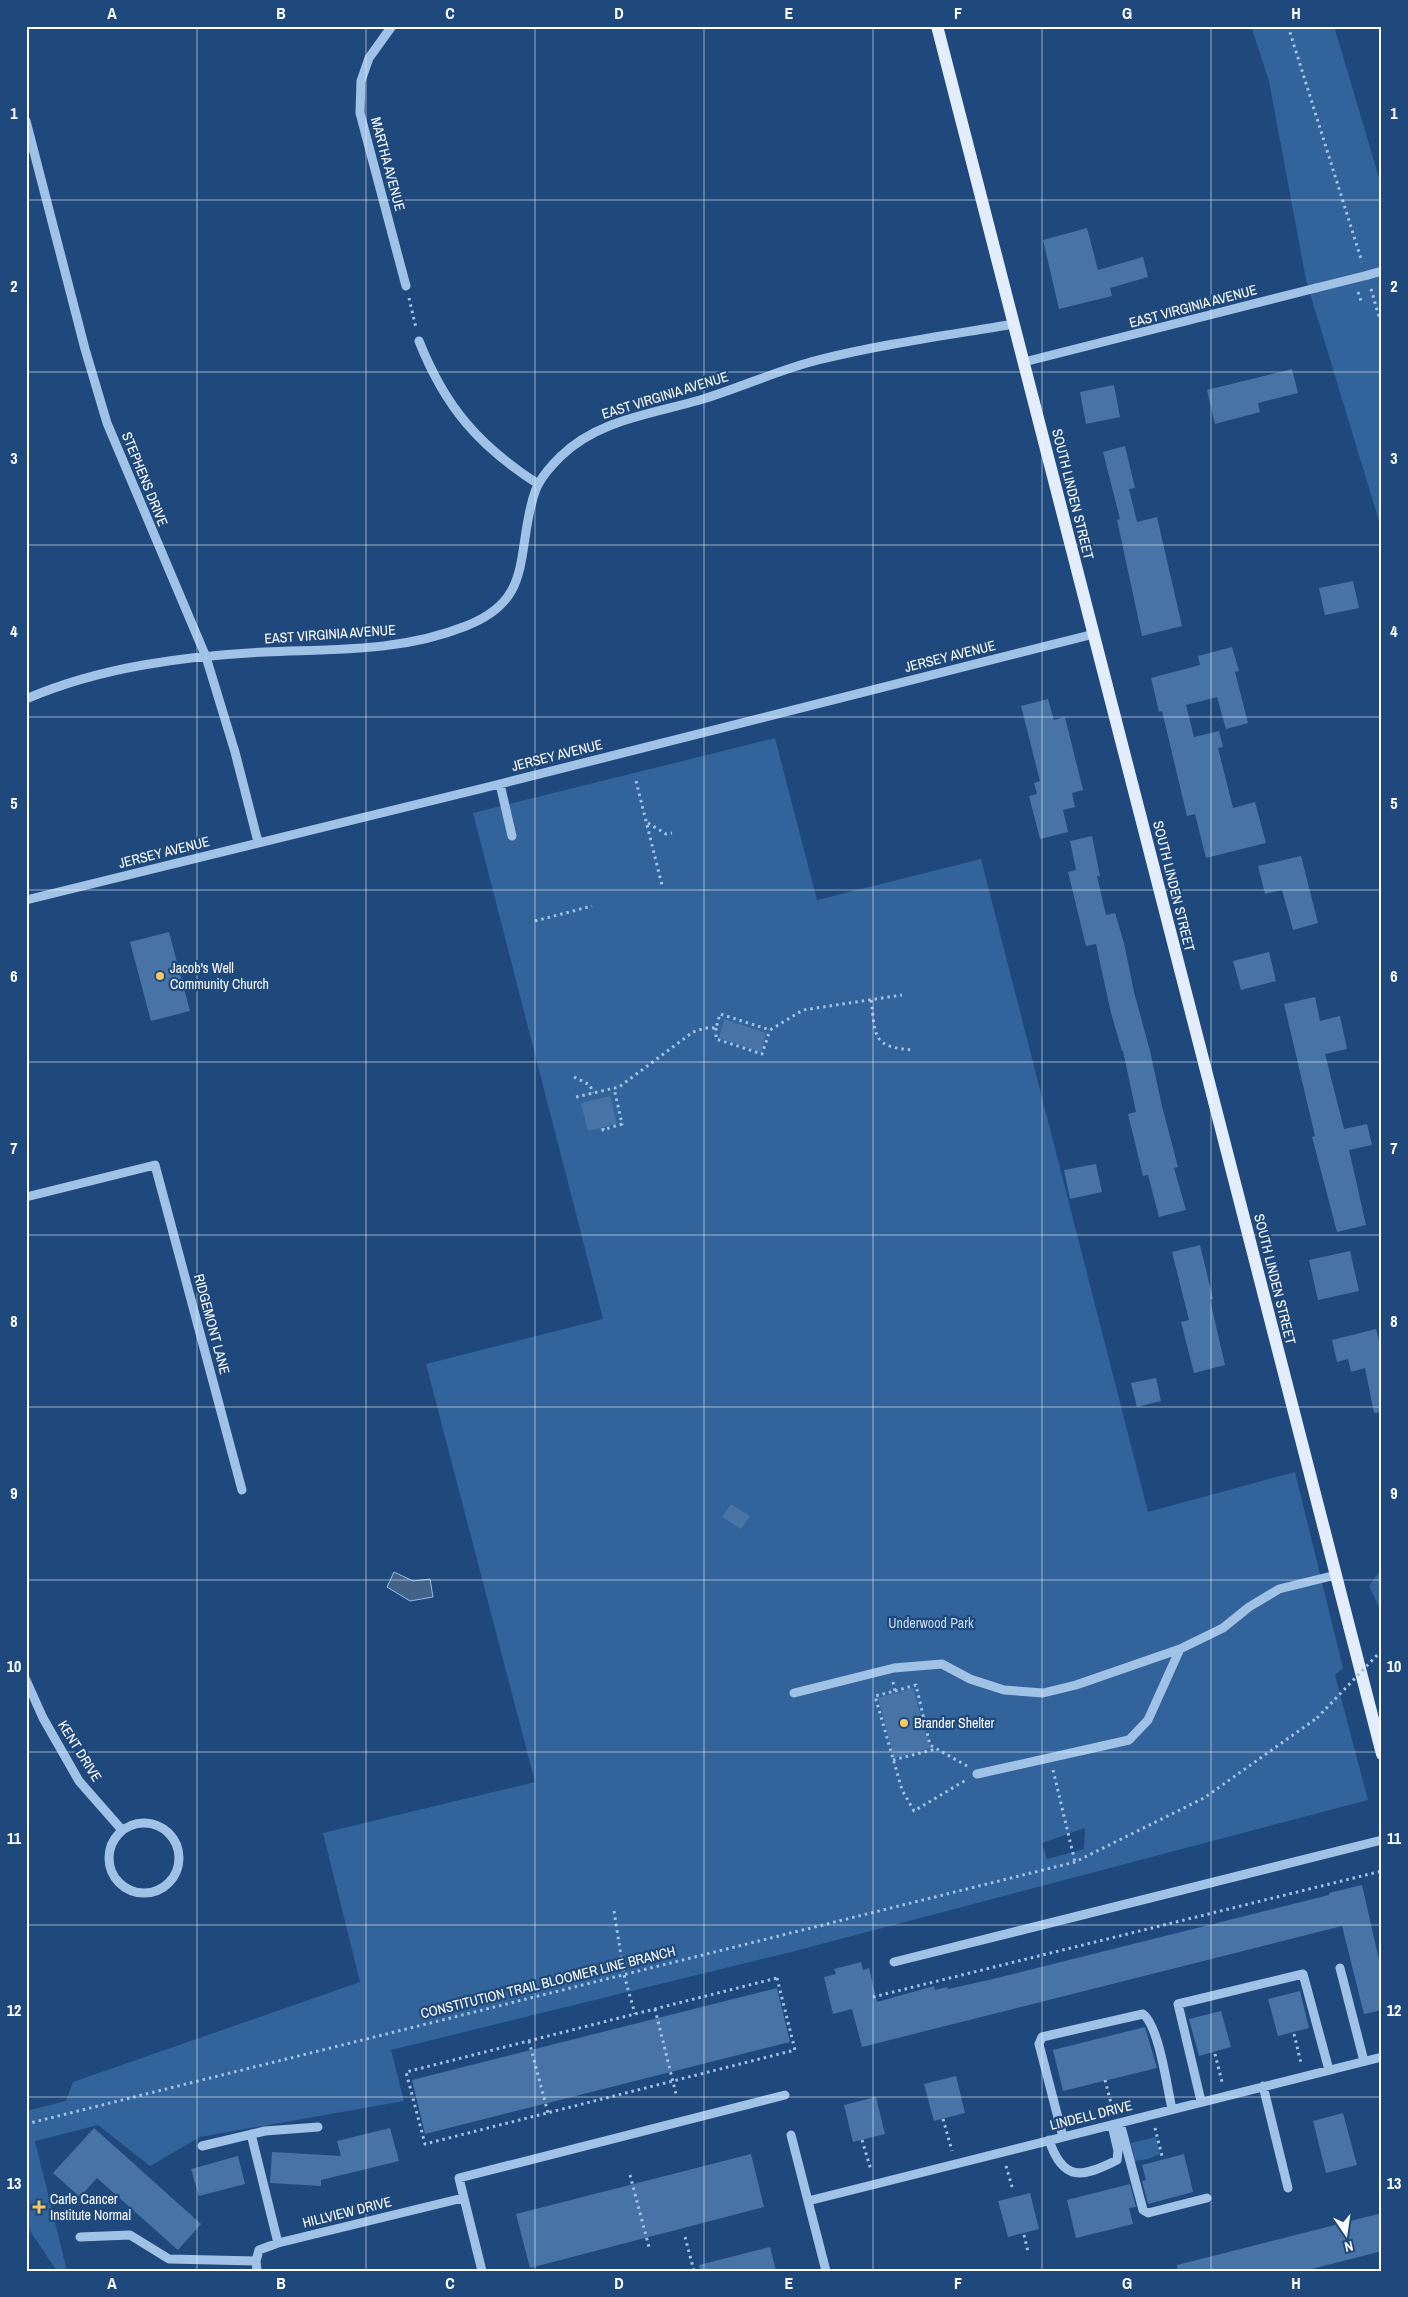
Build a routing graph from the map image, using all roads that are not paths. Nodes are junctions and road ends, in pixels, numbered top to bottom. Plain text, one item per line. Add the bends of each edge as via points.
1 (392, 26) edge
2 (937, 26) edge
3 (26, 121) edge
4 (28, 130) edge
5 (1382, 271) edge
6 (406, 286) road end
7 (1014, 324) junction
8 (419, 341) road end
9 (1024, 362) junction
10 (538, 484) junction
11 (1094, 634) junction
12 (206, 657) junction
13 (26, 699) edge
14 (500, 784) junction
15 (512, 836) dead end
16 (258, 842) junction
17 (26, 900) edge
18 (26, 1197) edge
19 (242, 1490) dead end
20 (1336, 1575) junction
21 (1180, 1649) junction
22 (26, 1680) edge
23 (794, 1692) dead end
24 (1382, 1754) edge
25 (978, 1774) road end
26 (122, 1830) junction
27 (1382, 1840) edge
28 (894, 1962) dead end
29 (1340, 1968) dead end
30 (1382, 2057) edge
31 (1364, 2061) junction
32 (1329, 2070) junction
33 (1263, 2086) junction
34 (785, 2095) dead end
35 (1201, 2101) junction
36 (1172, 2109) junction
37 (1116, 2124) junction
38 (318, 2127) dead end
39 (251, 2134) junction
40 (791, 2135) dead end
41 (1063, 2137) junction
42 (1049, 2140) junction
43 (202, 2146) dead end
44 (1288, 2188) dead end
45 (464, 2198) junction
46 (1207, 2198) dead end
47 (808, 2201) junction
48 (80, 2237) dead end
49 (278, 2243) junction
50 (256, 2261) junction
51 (257, 2271) edge
52 (482, 2271) edge
53 (826, 2271) edge

1 - 6 street, MARTHA AVENUE via 370,58 361,81 360,113
2 - 7 main road, SOUTH LINDEN STREET
3 - 4 street, STEPHENS DRIVE
4 - 12 street, STEPHENS DRIVE via 84,349 107,423
5 - 9 street, EAST VIRGINIA AVENUE, bridge
7 - 9 main road, SOUTH LINDEN STREET
7 - 10 street, EAST VIRGINIA AVENUE via 816,360 727,392 623,420 577,441 558,458
8 - 10 street via 442,391 458,415 508,465
9 - 11 main road, SOUTH LINDEN STREET
10 - 12 street, EAST VIRGINIA AVENUE via 528,520 523,564 513,591 502,605 469,625 408,643 373,648
11 - 14 street, JERSEY AVENUE
11 - 20 main road, SOUTH LINDEN STREET
12 - 13 street, EAST VIRGINIA AVENUE via 104,673
12 - 16 street, STEPHENS DRIVE
14 - 15 street
14 - 16 street, JERSEY AVENUE
16 - 17 street, JERSEY AVENUE
18 - 19 street, RIDGEMONT LANE via 155,1165
20 - 21 street via 1279,1590 1249,1607 1223,1628
20 - 24 main road, SOUTH LINDEN STREET
21 - 23 street via 1084,1683 1043,1693 1004,1690 970,1679 942,1664 890,1670
21 - 25 street via 1148,1720 1129,1740
22 - 26 street, KENT DRIVE via 43,1718 79,1781
26 - 26 street via 109,1850 108,1862 116,1879 130,1891 142,1893 155,1892 166,1886 176,1872 180,1856 172,1836 154,1823 132,1824
27 - 28 street
29 - 31 street
30 - 31 street, LINDELL DRIVE
31 - 32 street, LINDELL DRIVE
32 - 33 street, LINDELL DRIVE
32 - 35 street via 1303,1974 1178,2004
33 - 35 street, LINDELL DRIVE
33 - 44 street
34 - 45 street via 459,2178
35 - 36 street, LINDELL DRIVE
36 - 37 street, LINDELL DRIVE
36 - 41 street via 1155,2036 1148,2018 1142,2014 1042,2038 1039,2044
37 - 41 street, LINDELL DRIVE
37 - 42 street via 1117,2160 1083,2173 1067,2171 1057,2162
37 - 46 street via 1143,2210 1148,2213
38 - 39 street
39 - 43 street
39 - 49 street
40 - 47 street
41 - 42 street, LINDELL DRIVE
42 - 47 street, LINDELL DRIVE
45 - 49 street, HILLVIEW DRIVE
45 - 52 street
47 - 53 street
48 - 50 street via 130,2235 169,2259
49 - 50 street, HILLVIEW DRIVE via 260,2250
50 - 51 street

